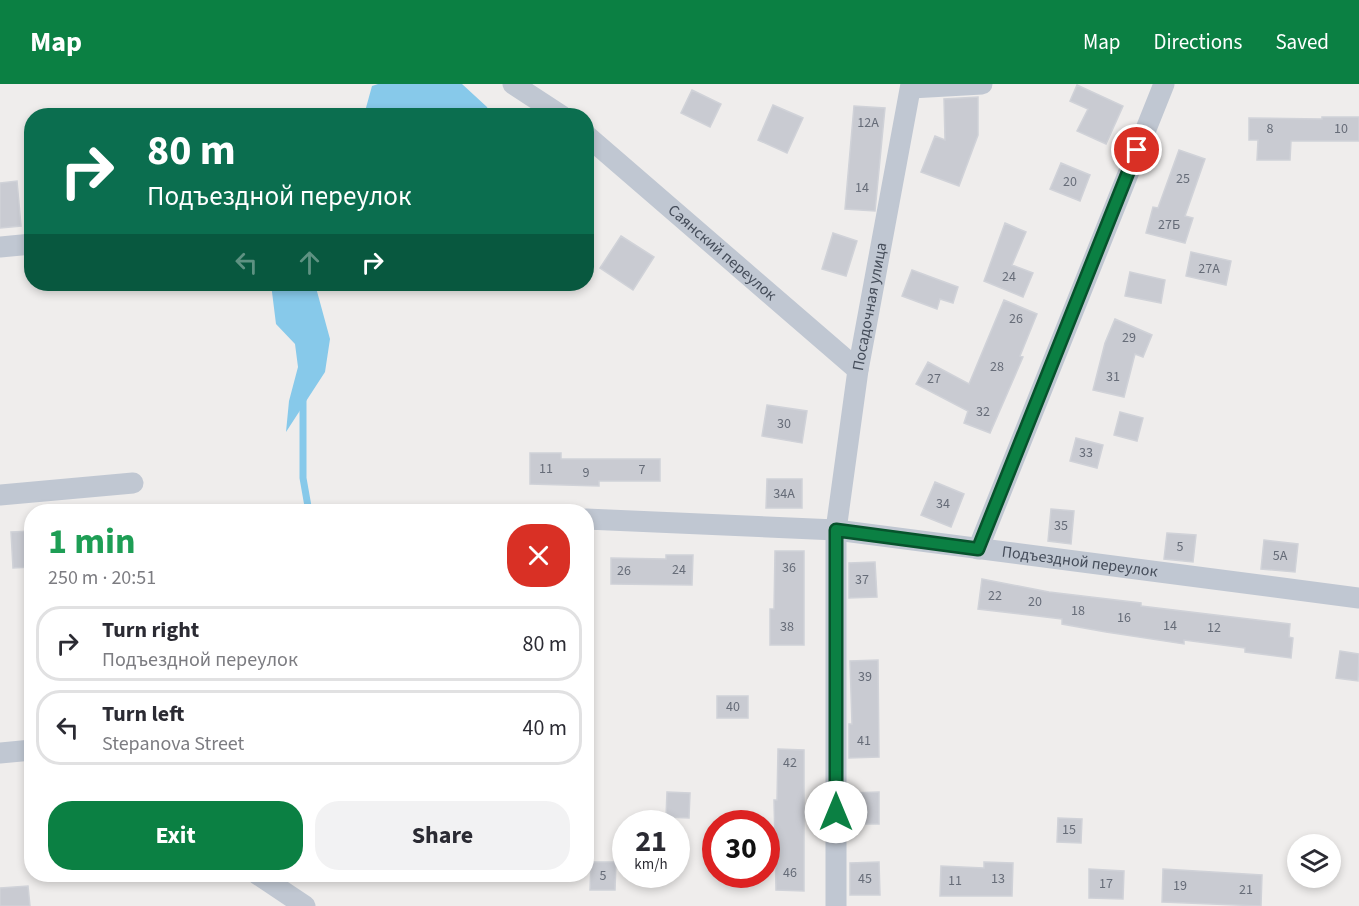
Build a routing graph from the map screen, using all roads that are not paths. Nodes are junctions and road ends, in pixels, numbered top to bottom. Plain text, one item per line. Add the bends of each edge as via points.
1 (513, 84) edge
2 (982, 84) edge
3 (1164, 84) edge
4 (911, 86) edge
5 (549, 108) edge
6 (594, 142) edge
7 (24, 245) edge
8 (0, 247) edge
9 (858, 370) junction
10 (133, 483) dead end
11 (0, 495) edge
12 (594, 519) edge
13 (836, 530) junction
14 (978, 549) junction
15 (1359, 598) edge
16 (24, 751) edge
17 (0, 753) edge
18 (269, 882) edge
19 (305, 906) edge
20 (836, 906) edge

1 - 5 street
2 - 4 street
3 - 14 street
4 - 9 street, Посадочная улица
6 - 9 street, Саянский переулок
7 - 8 street
9 - 13 street, Посадочная улица
10 - 11 street
12 - 13 street, Подъездной переулок
13 - 14 street, Подъездной переулок
13 - 20 street, Посадочная улица
14 - 15 street, Подъездной переулок
16 - 17 street
18 - 19 street

